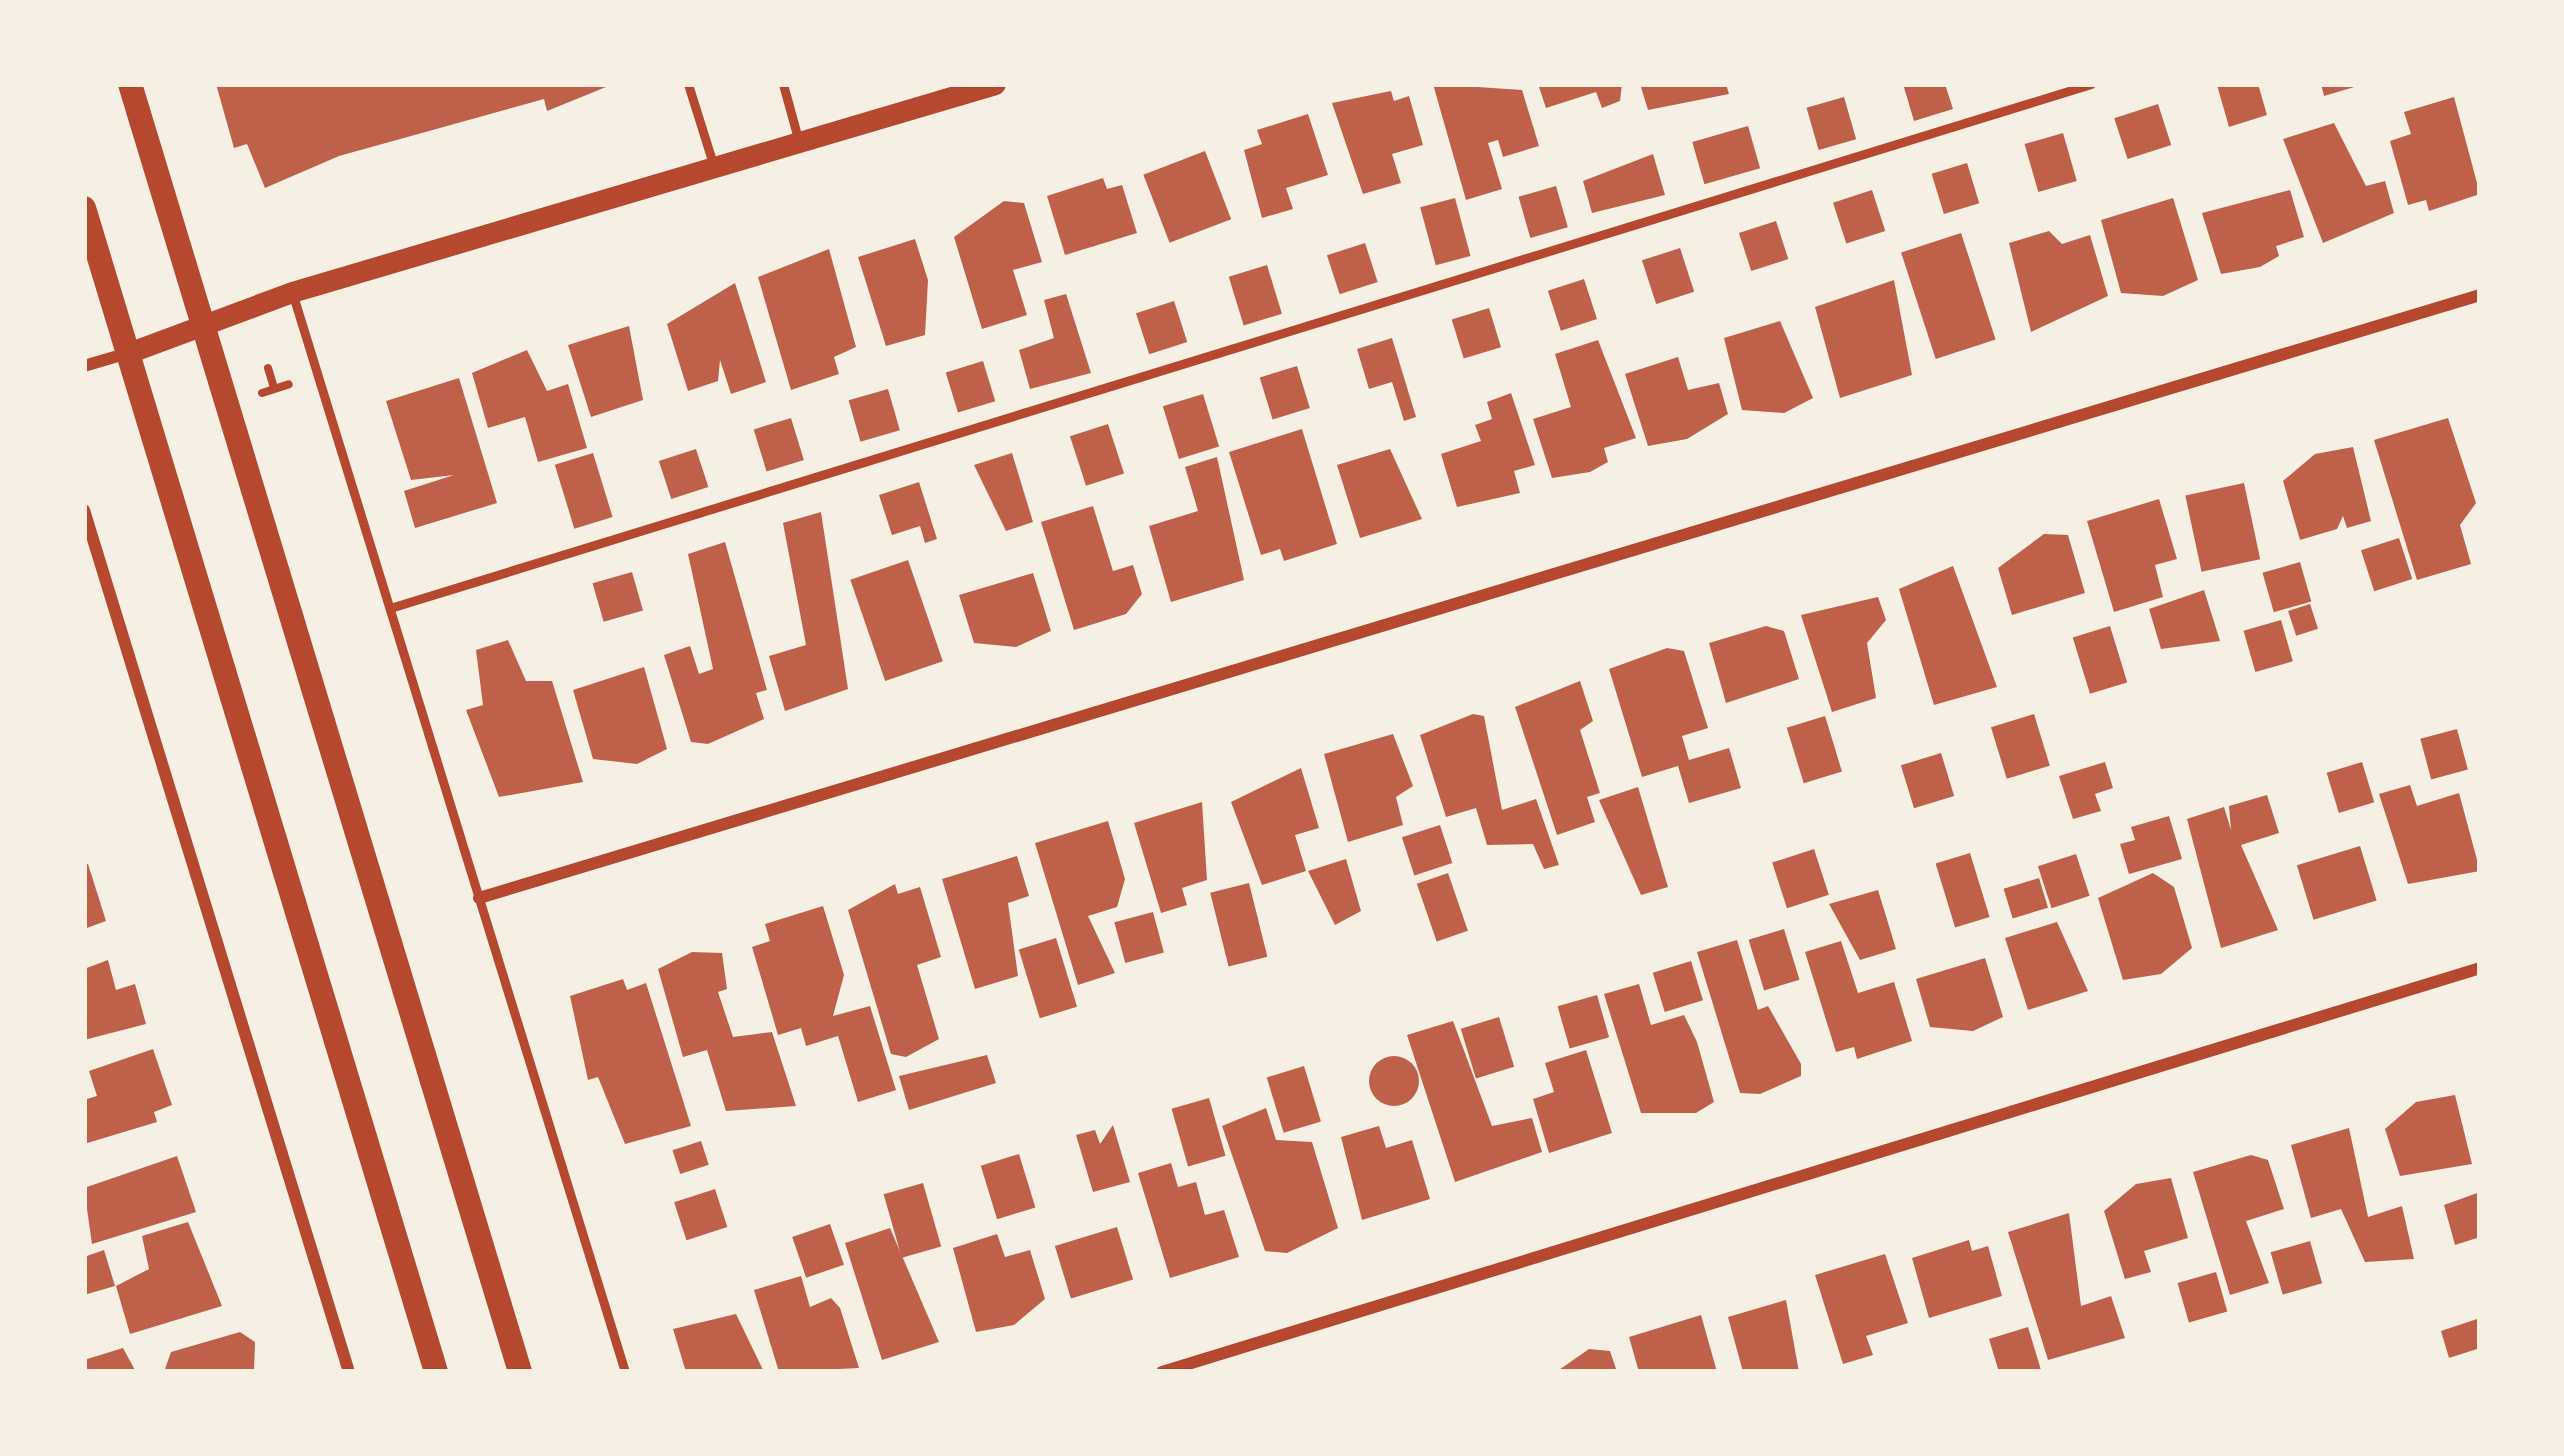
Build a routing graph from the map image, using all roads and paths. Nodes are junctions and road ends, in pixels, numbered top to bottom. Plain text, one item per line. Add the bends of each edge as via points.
1 (130, 84) edge
2 (688, 84) edge
3 (783, 84) edge
4 (995, 84) edge
5 (2091, 84) edge
6 (799, 142) junction
7 (714, 167) junction
8 (84, 208) edge
9 (292, 292) junction
10 (2480, 295) edge
11 (201, 323) junction
12 (128, 353) junction
13 (84, 366) edge
14 (268, 368) dead end
15 (289, 384) dead end
16 (274, 388) junction
17 (262, 393) dead end
18 (84, 510) edge
19 (390, 608) junction
20 (479, 898) junction
21 (2480, 968) edge
22 (349, 1372) edge
23 (436, 1372) edge
24 (520, 1372) edge
25 (626, 1372) edge
26 (1162, 1372) edge

1 - 11 main road
2 - 7 lane
3 - 6 lane
4 - 6 street
5 - 19 lane
6 - 7 street
7 - 9 street
8 - 12 main road
9 - 11 street
9 - 19 lane
10 - 20 street
11 - 12 street
11 - 24 main road
12 - 13 street
12 - 23 main road
14 - 16 path
15 - 16 path
16 - 17 path
18 - 22 street
19 - 20 lane
20 - 25 lane
21 - 26 street

